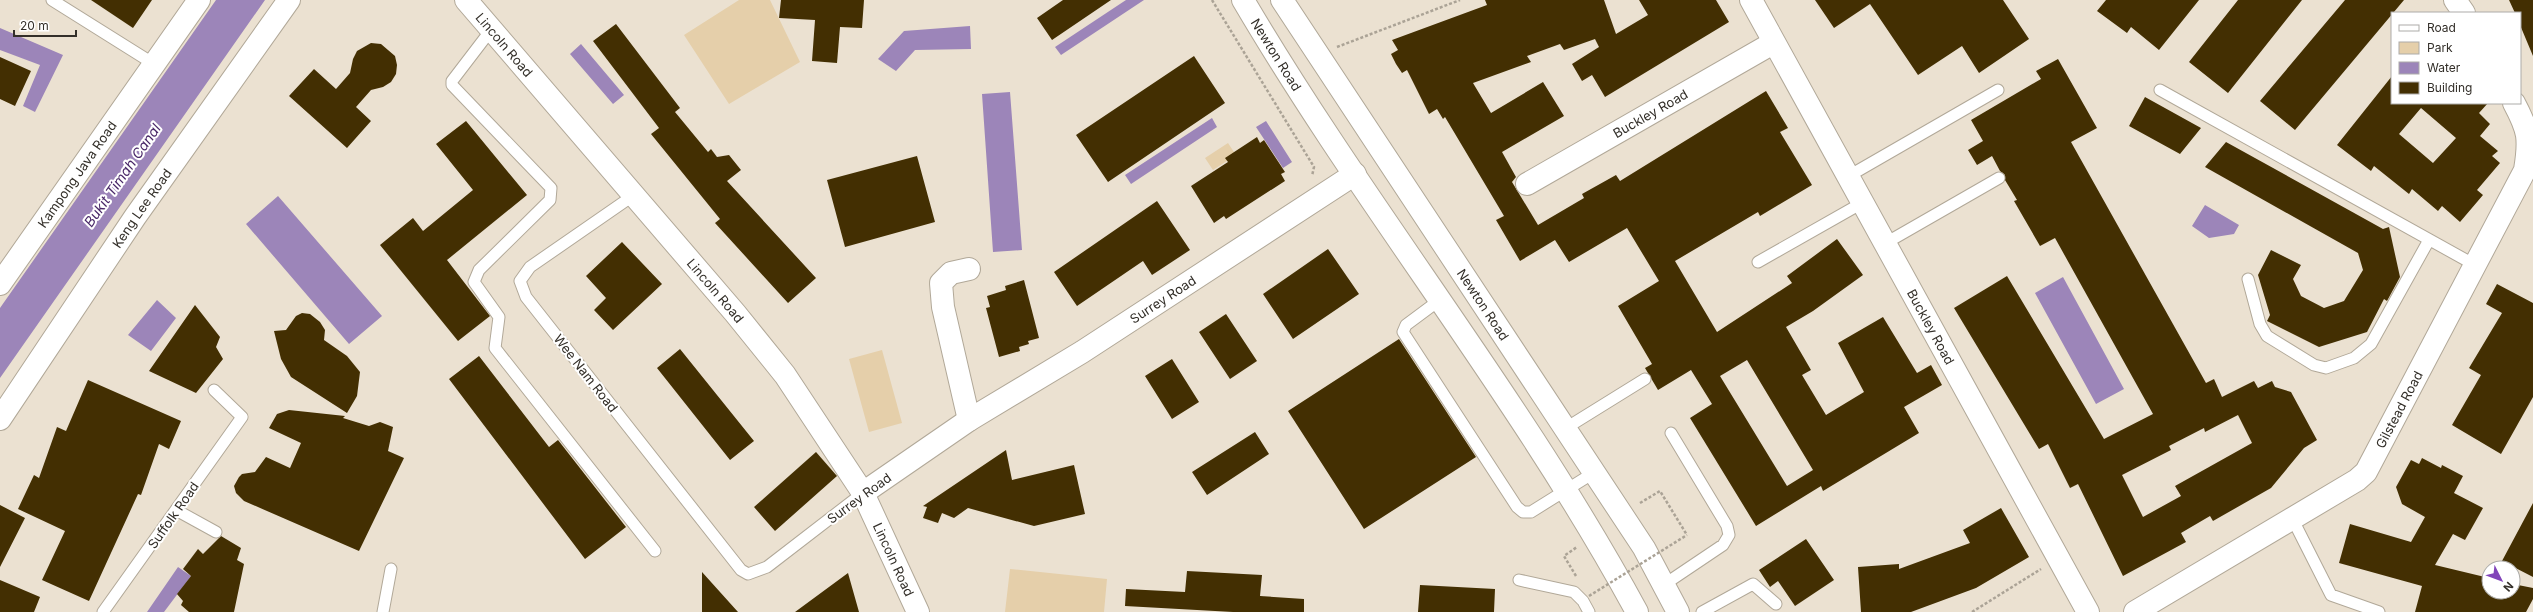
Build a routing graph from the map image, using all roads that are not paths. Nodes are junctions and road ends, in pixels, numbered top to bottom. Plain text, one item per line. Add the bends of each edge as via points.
1 (52, 0) edge
2 (199, 0) edge
3 (289, 0) edge
4 (466, 0) edge
5 (1243, 0) edge
6 (1751, 0) edge
7 (2455, 0) edge
8 (1285, 5) edge
9 (2463, 12) edge
10 (1258, 26) junction
11 (491, 30) junction
12 (1773, 43) junction
13 (154, 64) junction
14 (1998, 90) dead end
15 (2160, 90) dead end
16 (2515, 104) edge
17 (1355, 174) junction
18 (1847, 177) junction
19 (1999, 178) dead end
20 (1527, 184) dead end
21 (634, 195) junction
22 (1862, 203) junction
23 (2429, 240) junction
24 (1884, 244) junction
25 (1758, 262) dead end
26 (2475, 266) junction
27 (969, 269) dead end
28 (2248, 279) dead end
29 (0, 284) edge
30 (1441, 299) junction
31 (1645, 379) dead end
32 (214, 390) dead end
33 (0, 419) edge
34 (969, 420) junction
35 (1566, 428) junction
36 (1670, 433) dead end
37 (1595, 472) junction
38 (1565, 491) junction
39 (863, 493) junction
40 (176, 510) junction
41 (2292, 518) junction
42 (216, 532) dead end
43 (656, 551) dead end
44 (391, 569) dead end
45 (748, 574) joint
46 (1519, 580) dead end
47 (1665, 584) junction
48 (1776, 604) dead end
49 (103, 612) edge
50 (383, 612) edge
51 (918, 612) edge
52 (1589, 612) edge
53 (1637, 612) edge
54 (1678, 612) edge
55 (1702, 612) edge
56 (2088, 612) edge
57 (2135, 612) edge
58 (2379, 612) edge

1 - 13 lane
2 - 13 street, Kampong Java Road
3 - 33 street, Keng Lee Road via 135,217
4 - 11 street, Lincoln Road
5 - 10 street, Newton Road
6 - 12 street, Buckley Road
7 - 9 street
8 - 10 street via 1269,3 1260,9
8 - 35 street, Newton Road
10 - 17 street, Newton Road
11 - 21 street, Lincoln Road
11 - 43 lane via 452,81 452,85 551,188 550,200 479,270 474,282 499,317 495,348
12 - 18 street, Buckley Road
12 - 20 street, Buckley Road
13 - 29 street, Kampong Java Road
14 - 18 lane
15 - 23 lane
16 - 26 street, Gilstead Road via 2526,126 2529,146 2526,170
17 - 30 street, Newton Road
17 - 34 street, Surrey Road via 1082,352
18 - 22 street, Buckley Road
19 - 24 lane
21 - 39 street, Lincoln Road via 735,313 784,375
21 - 45 lane, Wee Nam Road via 530,267 520,281 522,289 733,562
22 - 24 street, Buckley Road
22 - 25 lane
23 - 26 lane
23 - 28 lane via 2370,344 2354,358 2326,368 2314,365 2267,336 2260,324
24 - 56 street, Buckley Road
26 - 41 street, Gilstead Road via 2366,472
27 - 34 street via 951,274 941,283 943,307
30 - 38 street, Newton Road
30 - 38 lane via 1406,325 1403,332 1517,507 1523,512 1531,512
31 - 35 lane
32 - 40 lane, Suffolk Road via 242,417
34 - 39 street, Surrey Road
35 - 37 street, Newton Road
36 - 47 lane via 1727,526 1729,535 1723,545
37 - 38 lane
37 - 47 street, Newton Road
38 - 53 street, Newton Road
39 - 45 lane, Surrey Road via 766,567
39 - 51 street, Lincoln Road
40 - 42 lane
40 - 49 lane, Suffolk Road
41 - 57 street, Gilstead Road
41 - 58 lane via 2331,595
44 - 50 lane
46 - 52 lane via 1574,592
47 - 54 street, Newton Road
48 - 55 lane via 1753,584

